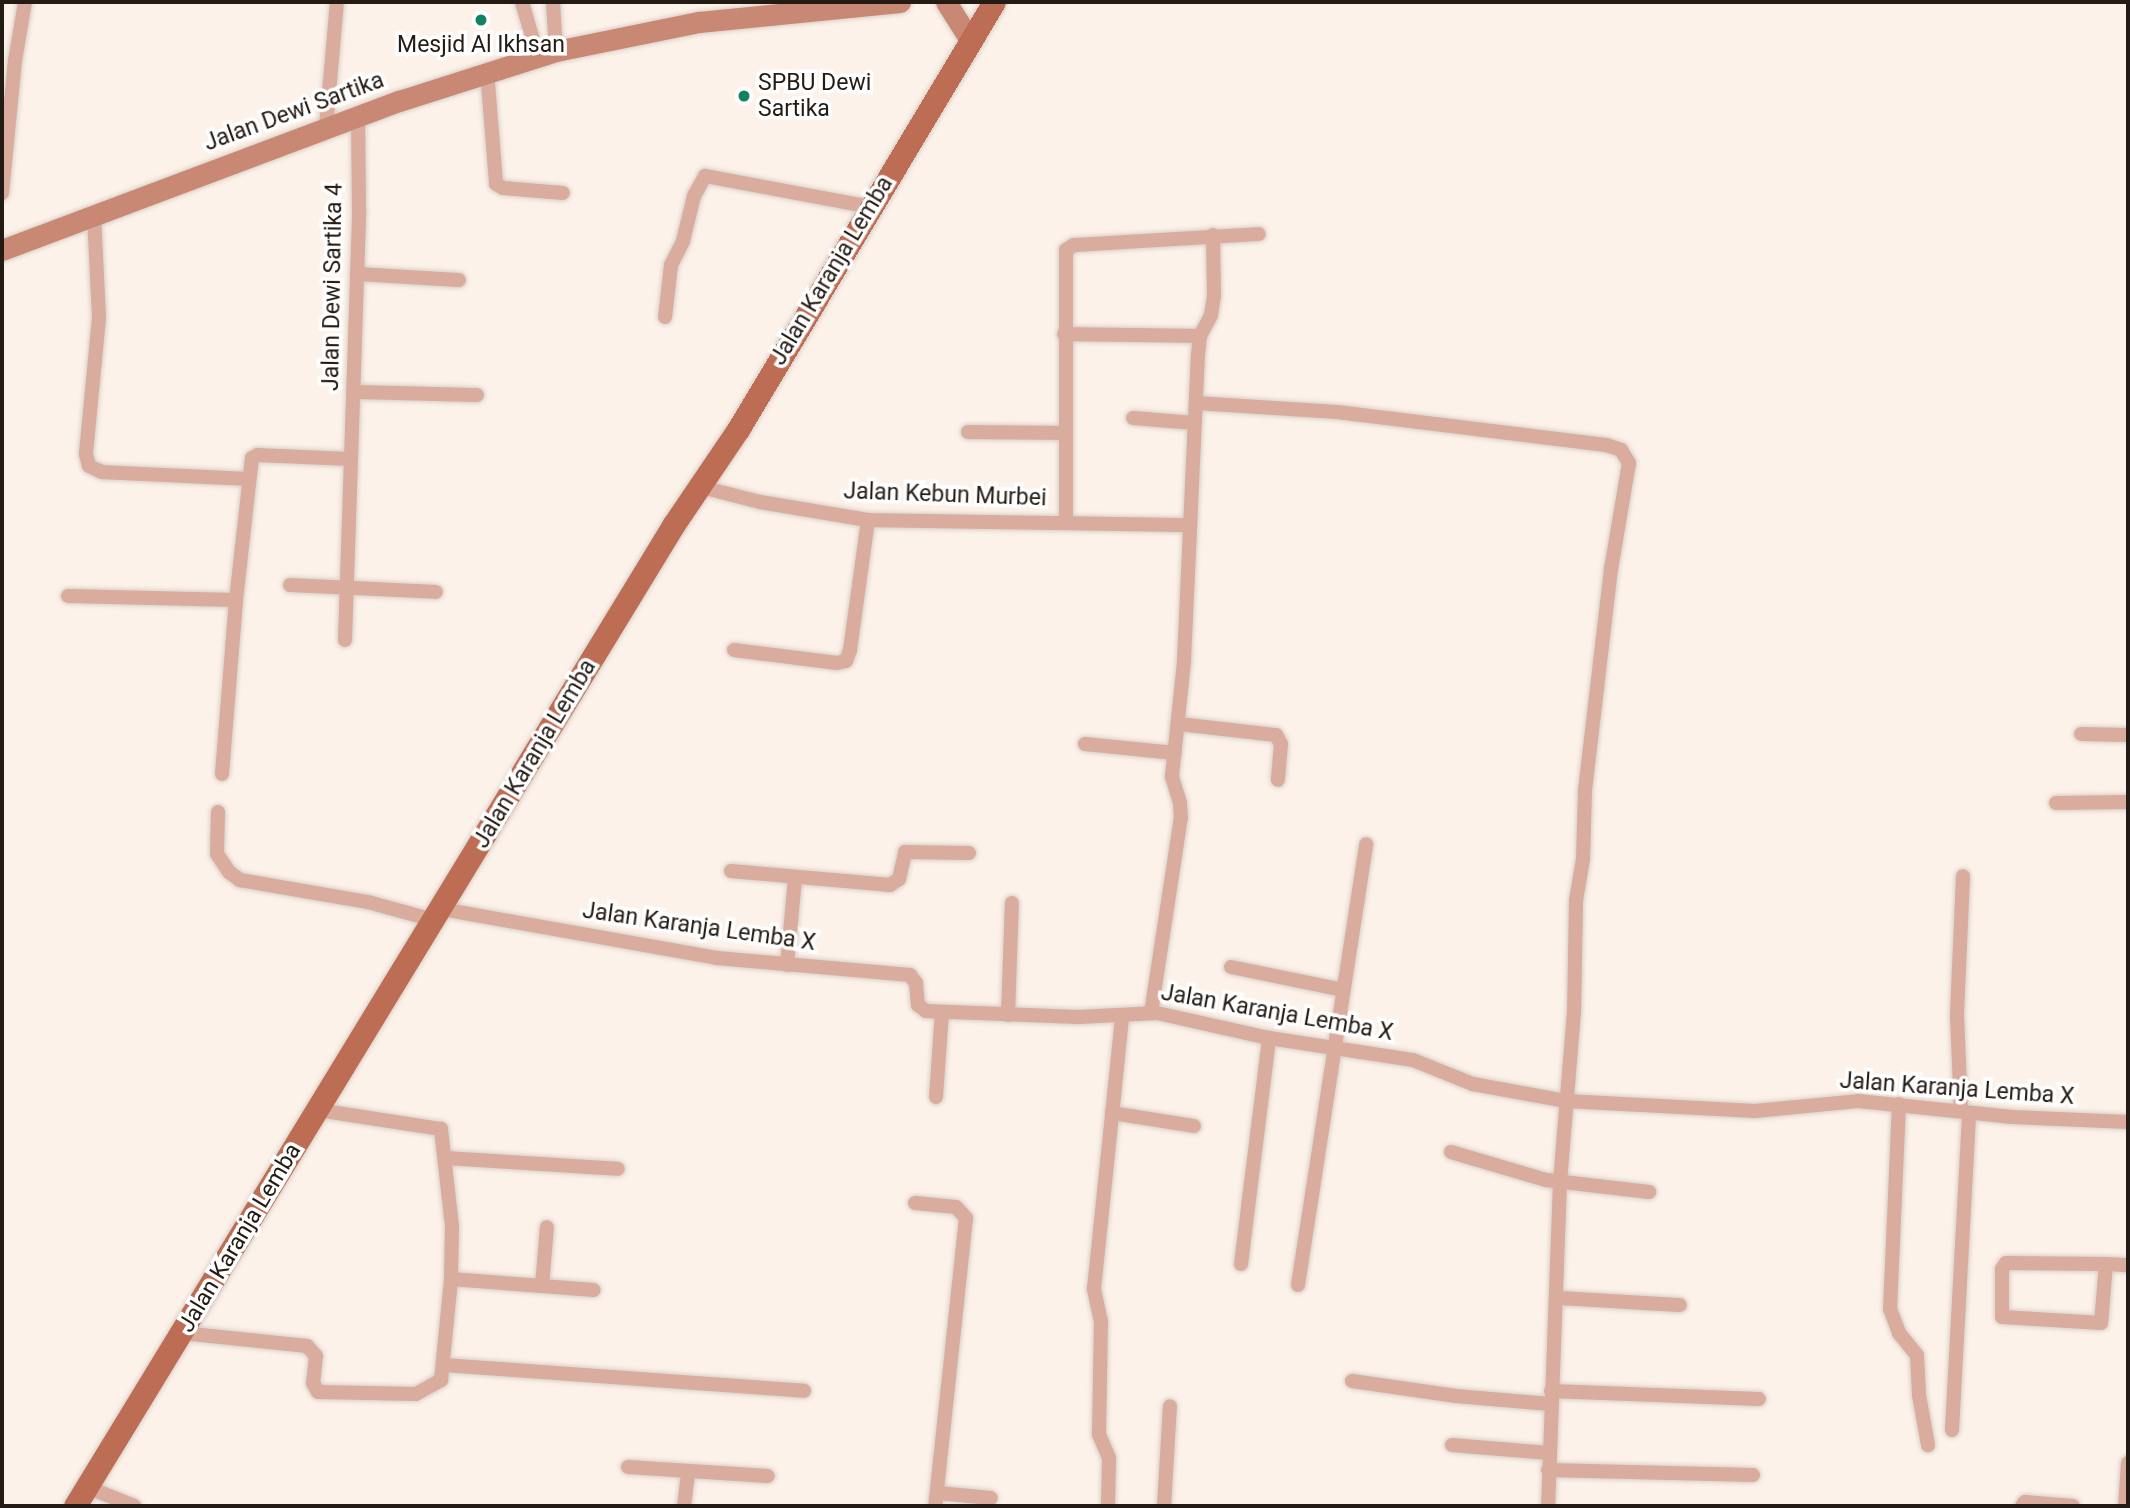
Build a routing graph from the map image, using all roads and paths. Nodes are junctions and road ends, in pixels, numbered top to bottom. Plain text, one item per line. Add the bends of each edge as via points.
1 (26, 2) edge
2 (337, 2) edge
3 (522, 2) edge
4 (553, 2) edge
5 (900, 2) edge
6 (946, 2) edge
7 (994, 2) edge
8 (970, 40) junction
9 (547, 54) junction
10 (8, 61) edge
11 (487, 71) junction
12 (358, 116) junction
13 (326, 127) junction
14 (2, 193) edge
15 (564, 193) dead end
16 (870, 207) junction
17 (94, 215) junction
18 (1259, 234) dead end
19 (1213, 235) junction
20 (2, 250) edge
21 (357, 274) junction
22 (459, 279) dead end
23 (665, 317) dead end
24 (1064, 334) junction
25 (1200, 336) junction
26 (354, 392) junction
27 (477, 395) dead end
28 (1196, 403) junction
29 (1133, 418) dead end
30 (1195, 423) junction
31 (968, 432) dead end
32 (1064, 433) junction
33 (349, 459) junction
34 (248, 479) junction
35 (701, 487) junction
36 (868, 520) junction
37 (1066, 520) junction
38 (1190, 524) junction
39 (289, 585) dead end
40 (346, 589) junction
41 (436, 592) dead end
42 (68, 596) dead end
43 (236, 600) junction
44 (345, 640) dead end
45 (734, 650) dead end
46 (1179, 724) junction
47 (2081, 734) dead end
48 (2128, 735) edge
49 (1085, 744) dead end
50 (1175, 753) junction
51 (222, 774) dead end
52 (1278, 780) dead end
53 (2128, 802) edge
54 (2056, 803) dead end
55 (218, 812) dead end
56 (1366, 844) dead end
57 (969, 853) dead end
58 (730, 871) dead end
59 (1963, 876) dead end
60 (795, 877) junction
61 (1012, 903) dead end
62 (438, 915) junction
63 (787, 965) junction
64 (1231, 967) dead end
65 (1343, 989) junction
66 (942, 1012) junction
67 (1151, 1013) junction
68 (1008, 1015) junction
69 (1122, 1017) junction
70 (1269, 1038) junction
71 (1334, 1048) junction
72 (936, 1097) dead end
73 (1566, 1101) junction
74 (1899, 1104) junction
75 (318, 1110) junction
76 (1965, 1112) junction
77 (1112, 1113) junction
78 (2128, 1122) edge
79 (1194, 1126) dead end
80 (1451, 1152) dead end
81 (445, 1158) junction
82 (618, 1169) dead end
83 (1560, 1182) junction
84 (1649, 1192) dead end
85 (915, 1203) dead end
86 (547, 1227) dead end
87 (1241, 1264) dead end
88 (2106, 1264) junction
89 (2128, 1265) edge
90 (451, 1279) junction
91 (1298, 1285) dead end
92 (542, 1286) junction
93 (594, 1290) dead end
94 (1558, 1298) junction
95 (1680, 1305) dead end
96 (182, 1333) junction
97 (444, 1366) junction
98 (1352, 1381) dead end
99 (804, 1391) dead end
100 (1551, 1398) junction
101 (1759, 1399) dead end
102 (1170, 1406) dead end
103 (1952, 1430) dead end
104 (1452, 1445) dead end
105 (1928, 1445) dead end
106 (1549, 1453) junction
107 (2128, 1463) edge
108 (628, 1466) dead end
109 (1548, 1470) junction
110 (688, 1471) junction
111 (1753, 1475) dead end
112 (768, 1476) dead end
113 (81, 1497) edge
114 (991, 1498) dead end
115 (936, 1499) edge
116 (134, 1506) edge
117 (684, 1506) edge
118 (1108, 1506) edge
119 (1164, 1506) edge
120 (1548, 1506) edge
121 (2022, 1506) edge
122 (2073, 1506) edge
123 (2125, 1506) edge

1 - 10 street
2 - 13 street
3 - 9 street
4 - 9 street
5 - 9 main road, Jalan Dewi Sartika via 699,22
6 - 8 main road
7 - 8 main road, Jalan Karanja Lemba
8 - 16 main road, Jalan Karanja Lemba
9 - 11 main road, Jalan Dewi Sartika
10 - 14 street
11 - 12 main road, Jalan Dewi Sartika
11 - 15 street via 496,184
12 - 13 main road, Jalan Dewi Sartika
12 - 21 street, Jalan Dewi Sartika 4
13 - 17 main road, Jalan Dewi Sartika
16 - 23 street via 705,176 671,265
16 - 35 main road, Jalan Karanja Lemba
17 - 20 main road, Jalan Dewi Sartika
17 - 34 street via 99,318 86,454 89,466 102,472
18 - 19 street
19 - 24 street via 1070,246 1065,255
19 - 25 street via 1212,305
21 - 22 street
21 - 26 street, Jalan Dewi Sartika 4
24 - 25 street
24 - 32 street
25 - 28 street
26 - 27 street
26 - 33 street, Jalan Dewi Sartika 4
28 - 30 street
28 - 73 street via 1337,412 1513,433 1606,445 1627,456 1628,481 1611,569 1585,792
29 - 30 street
30 - 38 street
31 - 32 street
32 - 37 street
33 - 34 street via 255,455
33 - 40 street, Jalan Dewi Sartika 4
34 - 43 street
35 - 36 street, Jalan Kebun Murbei
35 - 62 main road, Jalan Karanja Lemba via 674,524
36 - 37 street, Jalan Kebun Murbei
36 - 45 street via 846,660 837,663
37 - 38 street, Jalan Kebun Murbei
38 - 46 street
39 - 40 street
40 - 41 street
40 - 44 street, Jalan Dewi Sartika 4
42 - 43 street
43 - 51 street
46 - 50 street
46 - 52 street via 1276,734 1281,744
47 - 48 street
49 - 50 street
50 - 67 street via 1172,776 1181,818
53 - 54 street
55 - 62 street, Jalan Karanja Lemba X via 218,858 235,877 248,883
56 - 65 street
57 - 60 street via 905,852 899,879 890,885
58 - 60 street
59 - 76 street via 1957,1014
60 - 63 street
61 - 68 street
62 - 63 street, Jalan Karanja Lemba X
62 - 75 main road, Jalan Karanja Lemba
63 - 66 street, Jalan Karanja Lemba X via 910,975 920,1008
64 - 65 street
65 - 71 street
66 - 68 street, Jalan Karanja Lemba X
66 - 72 street
67 - 69 street, Jalan Karanja Lemba X
67 - 70 street, Jalan Karanja Lemba X
68 - 69 street, Jalan Karanja Lemba X
69 - 77 street
70 - 71 street, Jalan Karanja Lemba X
70 - 87 street
71 - 73 street, Jalan Karanja Lemba X via 1413,1060 1474,1084
71 - 91 street
73 - 74 street, Jalan Karanja Lemba X via 1743,1111 1829,1102
73 - 83 street
74 - 76 street, Jalan Karanja Lemba X
74 - 105 street via 1890,1309 1899,1333 1917,1355
75 - 81 street via 440,1128
75 - 96 main road, Jalan Karanja Lemba
76 - 78 street, Jalan Karanja Lemba X
76 - 103 street
77 - 79 street
77 - 118 street via 1094,1289 1101,1322 1099,1434 1109,1458
80 - 83 street
81 - 82 street
81 - 90 street via 452,1218
83 - 84 street
83 - 94 street
85 - 115 street via 956,1207 966,1218
86 - 92 street
88 - 88 street via 2101,1323 2002,1317 2002,1269 2006,1263
88 - 89 street
90 - 92 street
90 - 97 street
92 - 93 street
94 - 95 street
94 - 100 street
96 - 97 street via 307,1346 316,1356 314,1387 327,1393 420,1393 439,1382
96 - 113 main road, Jalan Karanja Lemba
97 - 99 street
98 - 100 street via 1456,1396
100 - 101 street
100 - 106 street
102 - 119 street
104 - 106 street
106 - 109 street
107 - 123 street
108 - 110 street
109 - 111 street
109 - 120 street
110 - 112 street
110 - 117 street
113 - 116 street
114 - 115 street
121 - 122 street via 2025,1502

